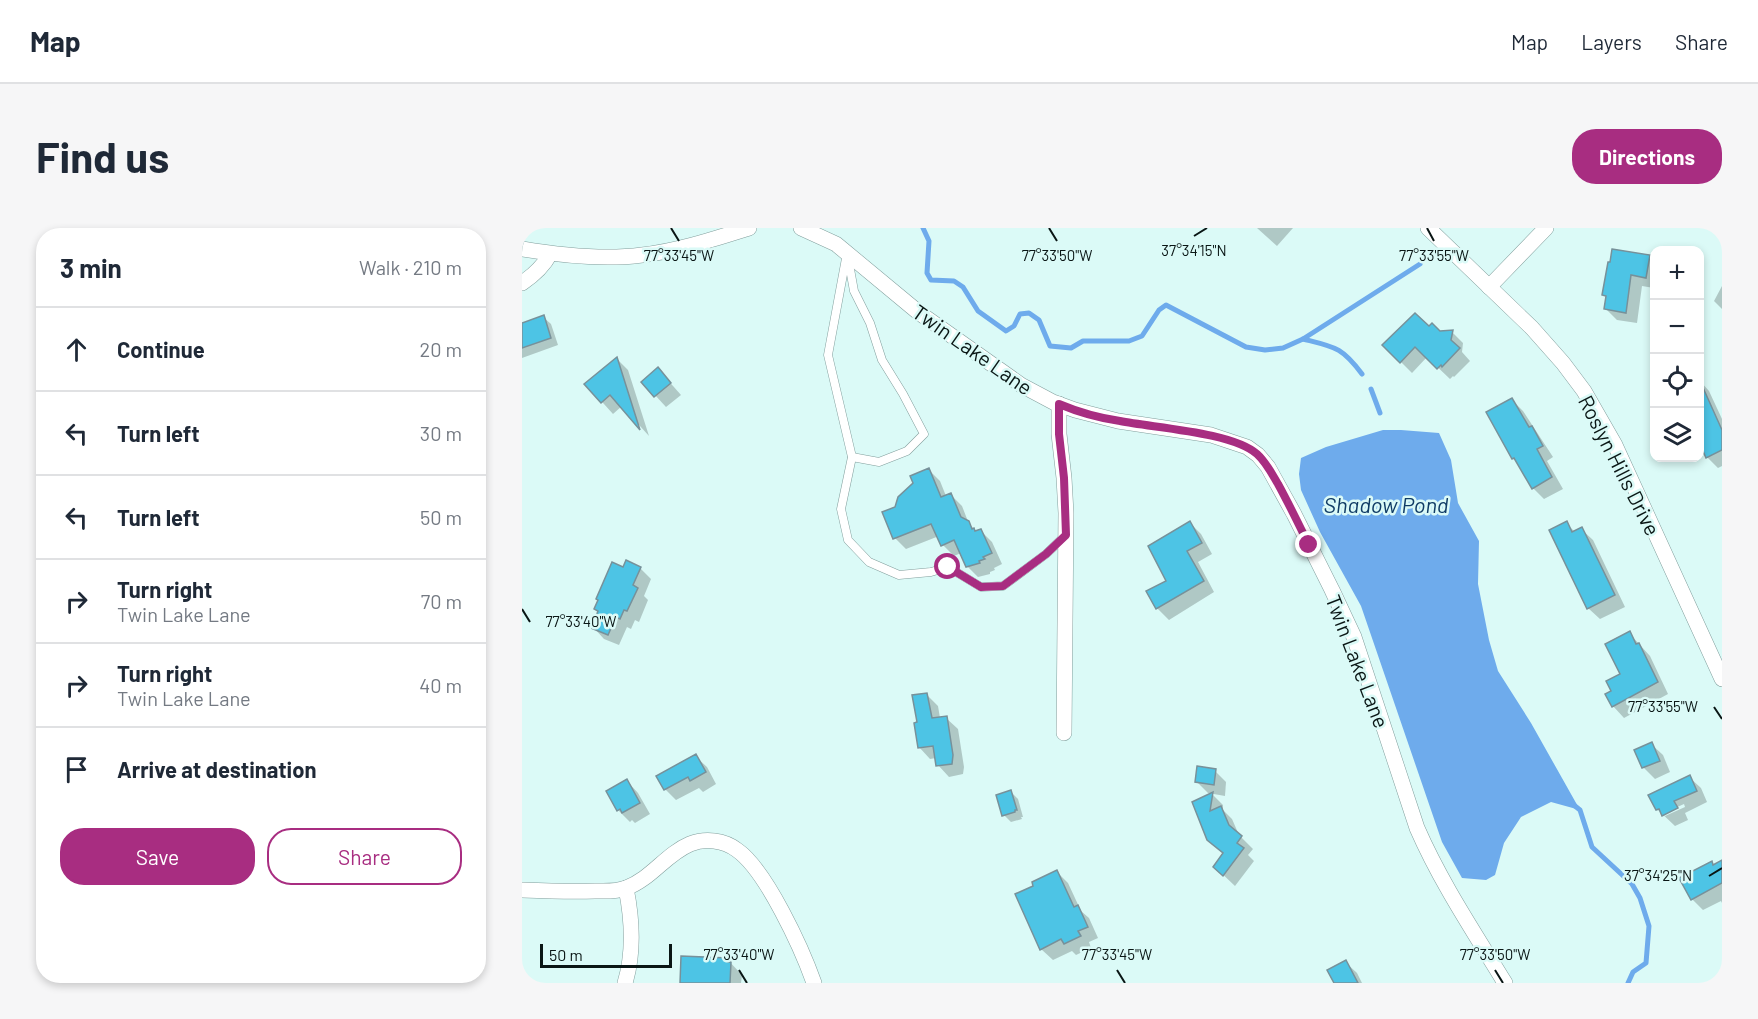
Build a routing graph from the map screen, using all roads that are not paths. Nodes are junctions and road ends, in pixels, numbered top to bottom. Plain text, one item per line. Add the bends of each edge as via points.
1 (749, 228) edge
2 (801, 228) edge
3 (1428, 228) edge
4 (1546, 228) edge
5 (522, 249) edge
6 (847, 253) junction
7 (550, 254) junction
8 (522, 283) edge
9 (1490, 287) junction
10 (1059, 404) junction
11 (852, 457) junction
12 (1066, 535) junction
13 (1722, 679) edge
14 (1064, 733) dead end
15 (626, 888) junction
16 (522, 890) edge
17 (625, 983) edge
18 (814, 983) edge
19 (1505, 983) edge

1 - 7 street via 642,255
2 - 6 street, Twin Lake Lane
3 - 9 street, Roslyn Hills Drive
4 - 9 street
5 - 7 street
6 - 10 street, Twin Lake Lane via 981,358
6 - 11 lane via 828,355
6 - 11 lane via 854,291 882,360 924,434 907,451 879,462
7 - 8 street via 535,274
9 - 13 street, Roslyn Hills Drive via 1532,328 1584,391 1615,445
10 - 12 street
10 - 19 street, Twin Lake Lane via 1118,421 1210,435 1247,447 1268,467 1354,637 1427,852
11 - 12 lane via 841,509 848,540 869,562 899,575 948,567 981,587 1003,586
12 - 14 street
15 - 16 street
15 - 17 street via 631,911
15 - 18 street via 688,844 722,842 750,862 767,886

